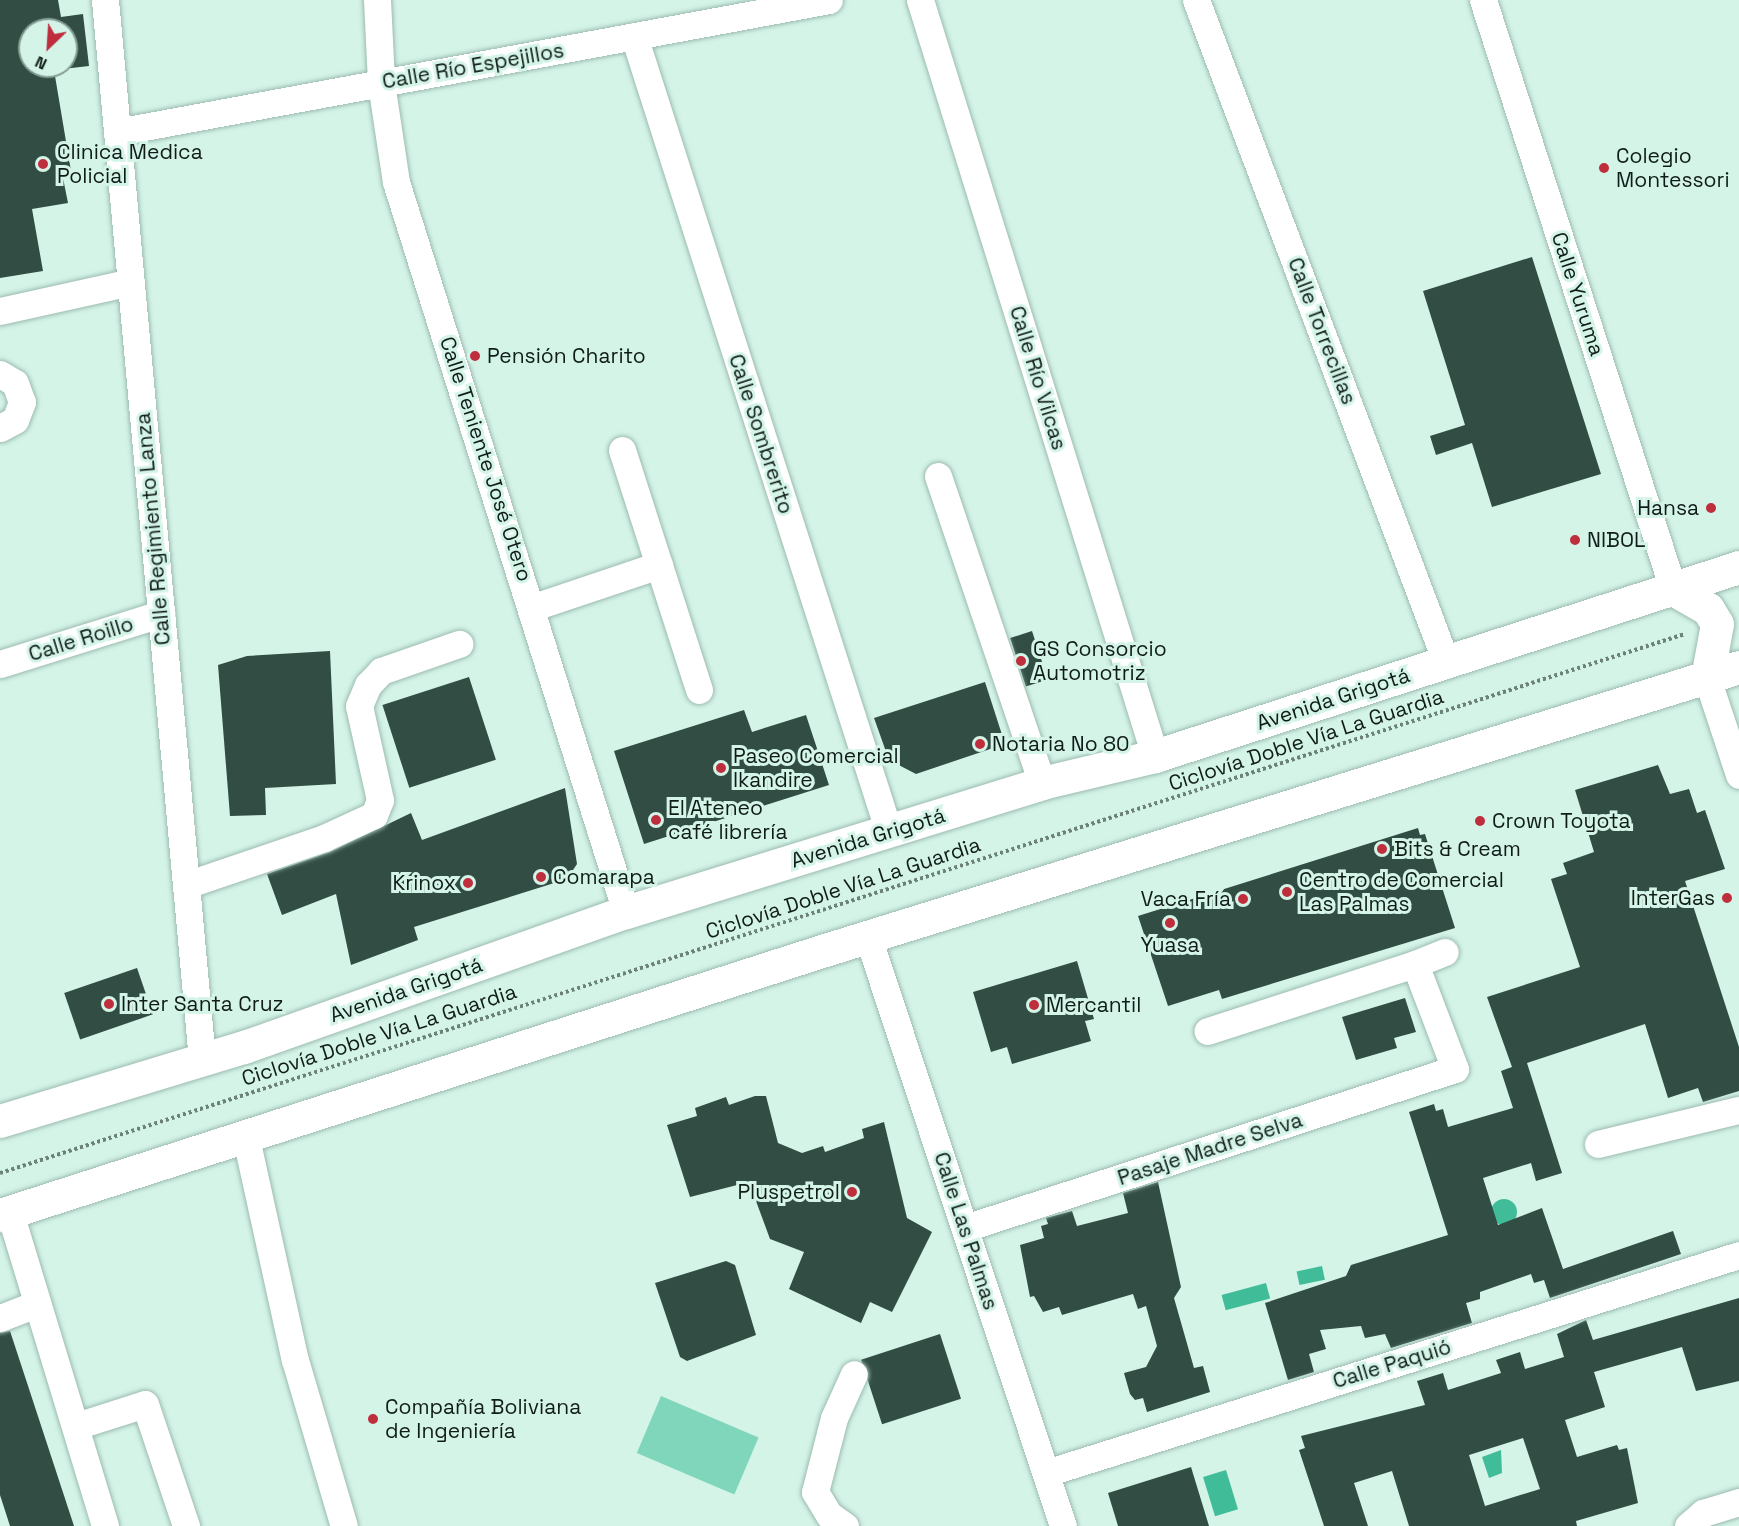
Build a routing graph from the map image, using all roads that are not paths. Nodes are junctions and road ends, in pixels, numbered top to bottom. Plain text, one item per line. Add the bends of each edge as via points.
1 (105, 0) edge
2 (377, 0) edge
3 (829, 0) edge
4 (920, 0) edge
5 (1196, 0) edge
6 (1483, 0) edge
7 (634, 36) junction
8 (381, 83) junction
9 (117, 132) junction
10 (131, 282) junction
11 (0, 310) edge
12 (0, 374) edge
13 (0, 428) edge
14 (622, 450) dead end
15 (938, 476) dead end
16 (659, 565) junction
17 (1739, 567) edge
18 (1673, 589) junction
19 (534, 607) junction
20 (161, 614) junction
21 (459, 644) dead end
22 (1446, 662) junction
23 (0, 664) edge
24 (1739, 668) edge
25 (1707, 678) junction
26 (699, 690) dead end
27 (1155, 756) junction
28 (1739, 775) edge
29 (1042, 783) junction
30 (889, 832) junction
31 (186, 885) junction
32 (626, 912) junction
33 (868, 937) junction
34 (1445, 952) dead end
35 (1414, 964) junction
36 (1208, 1031) dead end
37 (202, 1059) junction
38 (1739, 1110) edge
39 (0, 1121) edge
40 (246, 1138) junction
41 (1598, 1144) dead end
42 (5, 1214) edge
43 (965, 1228) junction
44 (1739, 1255) edge
45 (37, 1304) junction
46 (0, 1318) edge
47 (854, 1374) dead end
48 (76, 1426) junction
49 (1046, 1473) junction
50 (1739, 1502) edge
51 (105, 1526) edge
52 (186, 1526) edge
53 (344, 1526) edge
54 (845, 1526) edge
55 (1063, 1526) edge
56 (1688, 1526) edge

1 - 9 street, Calle Regimiento Lanza
2 - 8 street, Calle Teniente José Otero
3 - 7 street, Calle Río Espejillos
4 - 27 street, Calle Río Vilcas
5 - 22 street, Calle Torrecillas
6 - 18 street, Calle Yuruma
7 - 8 street, Calle Río Espejillos
7 - 30 street, Calle Sombrerito
8 - 9 street, Calle Río Espejillos
8 - 19 street, Calle Teniente José Otero via 396,182
9 - 10 street, Calle Regimiento Lanza
10 - 11 street
10 - 20 street, Calle Regimiento Lanza
12 - 13 street via 15,383 22,402 15,420
14 - 16 street
15 - 29 street
16 - 19 street
16 - 26 street
17 - 18 main road, Avenida Grigotá
18 - 22 main road, Avenida Grigotá
18 - 25 main road via 1708,609 1717,624
19 - 32 street, Calle Teniente José Otero
20 - 23 street, Calle Roillo
20 - 31 street, Calle Regimiento Lanza
21 - 31 street via 381,671 368,685 359,706 380,800 374,815 324,838
22 - 27 main road, Avenida Grigotá
24 - 25 main road
25 - 28 street
25 - 33 main road
27 - 29 main road, Avenida Grigotá
29 - 30 main road, Avenida Grigotá
30 - 32 main road, Avenida Grigotá
31 - 37 street, Calle Regimiento Lanza
32 - 37 main road, Avenida Grigotá
33 - 40 main road
33 - 43 street, Calle Las Palmas
34 - 35 street
35 - 36 street
35 - 43 street, Pasaje Madre Selva via 1455,1069
37 - 39 main road, Avenida Grigotá
38 - 41 street
40 - 42 main road
40 - 53 street via 295,1360
42 - 45 street
43 - 49 street, Calle Las Palmas
44 - 49 street, Calle Paquió
45 - 46 street
45 - 48 street
47 - 54 street via 834,1418 815,1492 829,1515
48 - 51 street
48 - 52 street via 146,1404
49 - 55 street, Calle Las Palmas
50 - 56 street via 1703,1513

